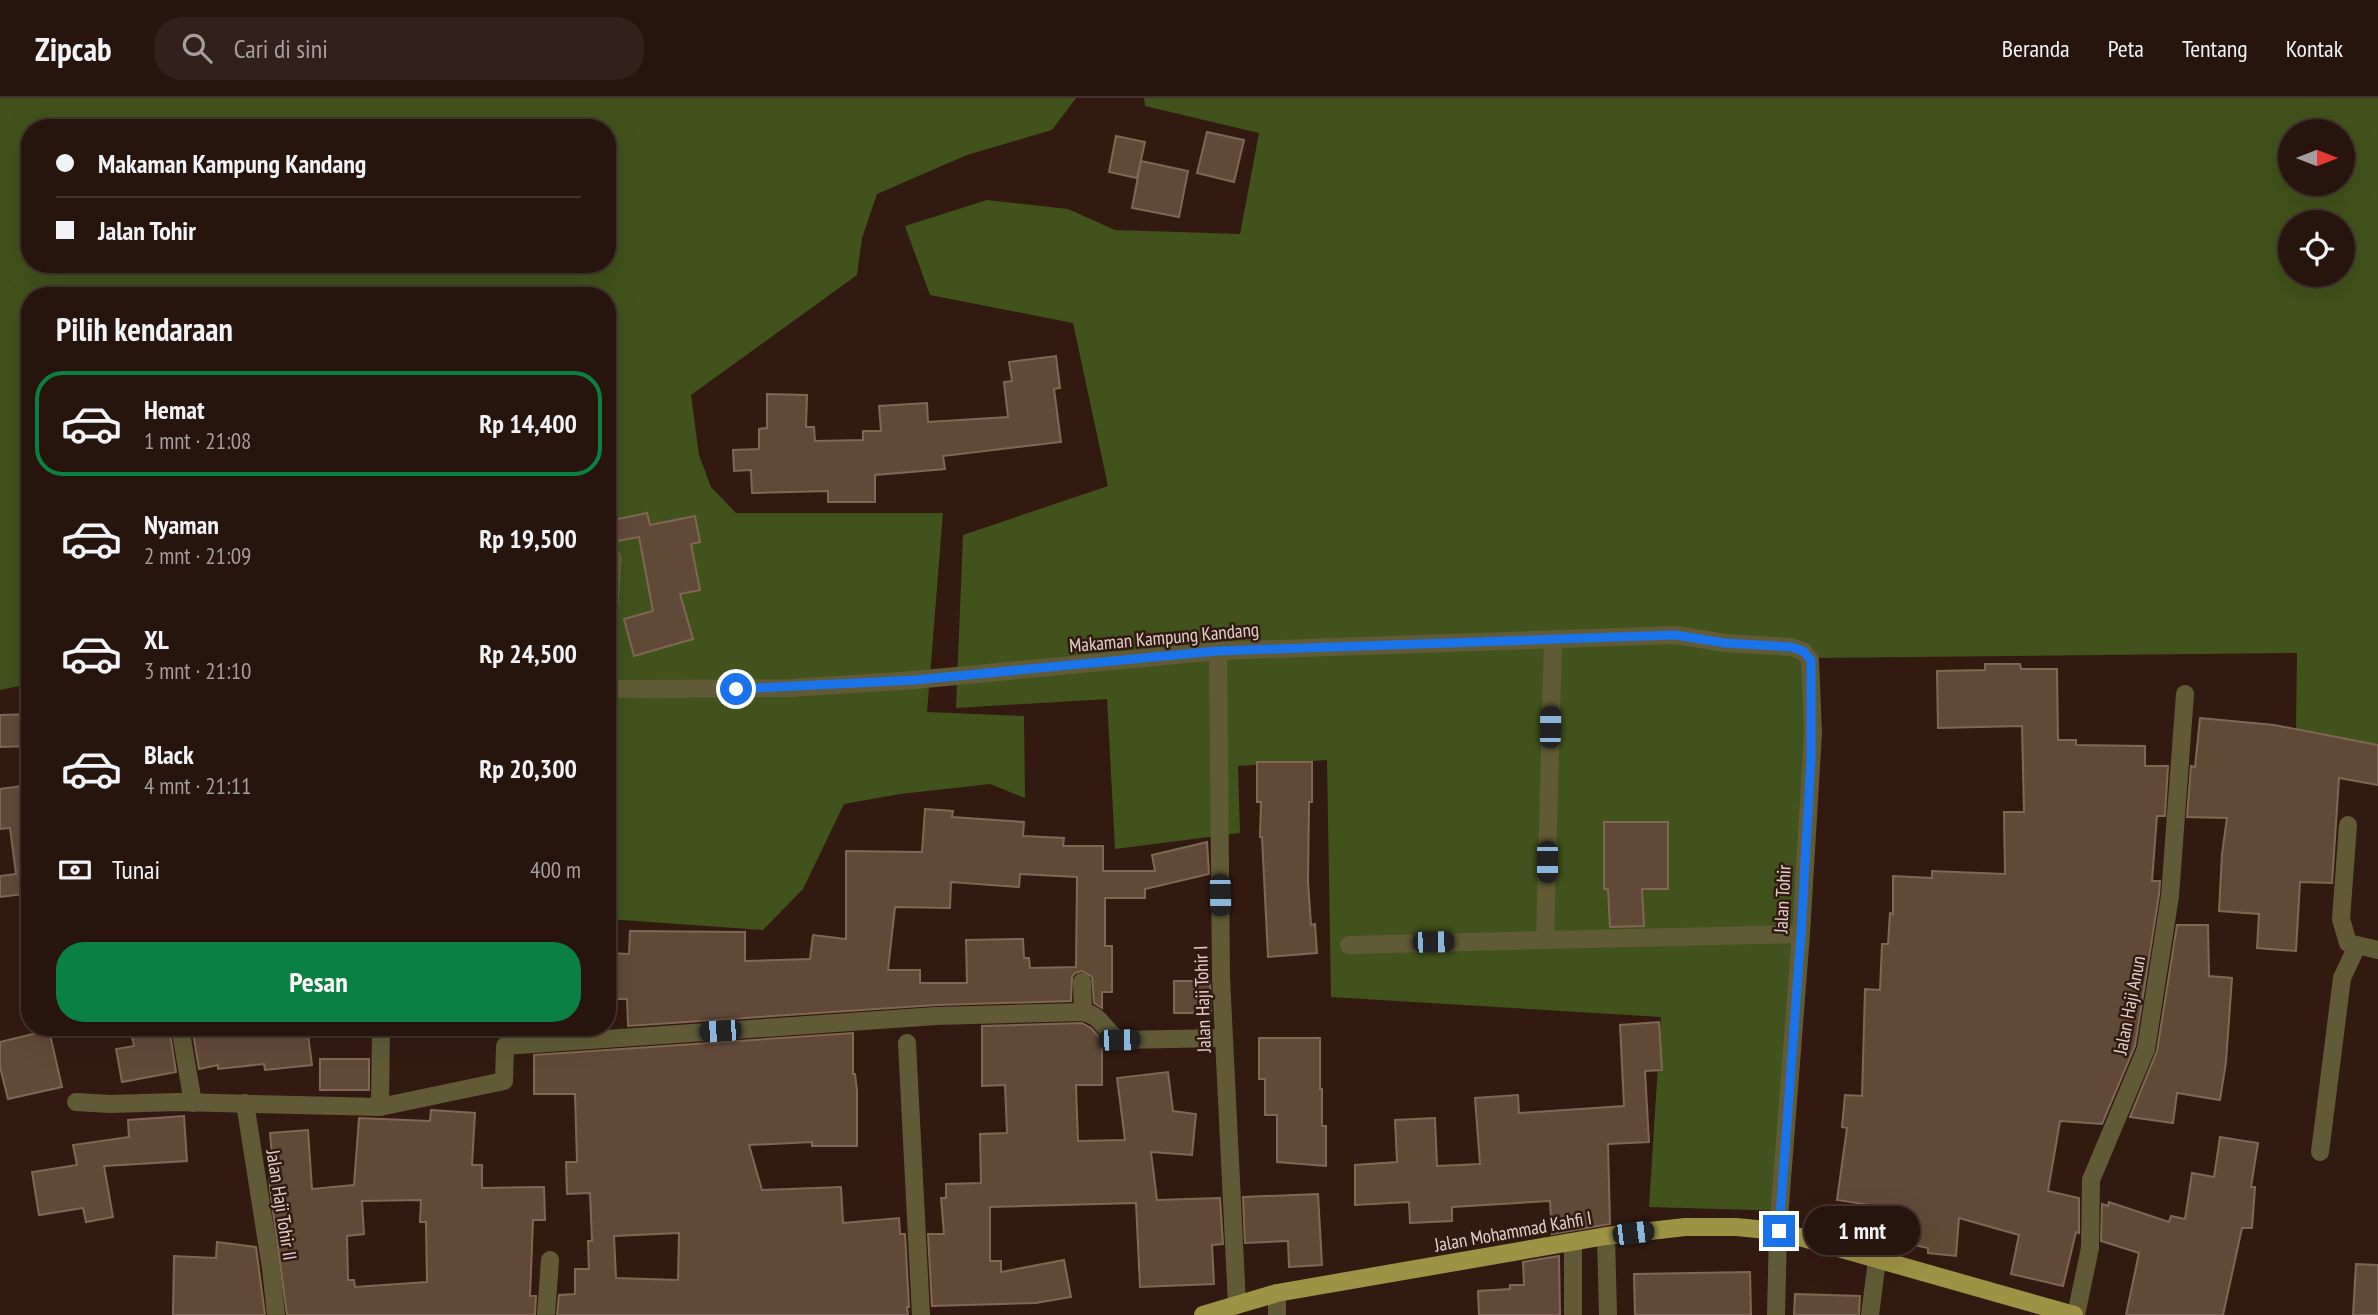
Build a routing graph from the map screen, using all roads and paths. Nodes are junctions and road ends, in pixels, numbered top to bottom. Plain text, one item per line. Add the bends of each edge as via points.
1 (1553, 640) junction
2 (1725, 643) joint
3 (1217, 651) junction
4 (616, 689) edge
5 (2185, 694) dead end
6 (2348, 825) dead end
7 (1801, 934) junction
8 (1545, 940) junction
9 (1349, 945) dead end
10 (2357, 946) junction
11 (2378, 950) edge
12 (1082, 982) dead end
13 (1083, 1012) junction
14 (182, 1036) edge
15 (381, 1036) edge
16 (1223, 1038) junction
17 (907, 1044) dead end
18 (76, 1102) dead end
19 (193, 1102) junction
20 (238, 1103) junction
21 (380, 1107) junction
22 (2320, 1152) dead end
23 (1779, 1231) junction
24 (1606, 1236) junction
25 (1573, 1243) junction
26 (550, 1259) dead end
27 (1877, 1260) junction
28 (1278, 1293) junction
29 (1237, 1304) junction
30 (276, 1315) edge
31 (546, 1315) edge
32 (921, 1315) edge
33 (1203, 1315) edge
34 (1277, 1315) edge
35 (1573, 1315) edge
36 (1608, 1315) edge
37 (1776, 1315) edge
38 (1870, 1315) edge
39 (2075, 1315) edge

1 - 2 street, Makaman Kampung Kandang via 1675,635
1 - 3 street, Makaman Kampung Kandang
1 - 8 street
2 - 7 street, Jalan Tohir via 1791,647 1811,660 1813,733
3 - 4 street, Makaman Kampung Kandang via 846,684
3 - 16 street, Jalan Haji Tohir I
5 - 39 street, Jalan Haji Anun via 2170,896 2146,1049 2091,1180 2090,1248
6 - 10 street via 2341,919 2348,943
7 - 8 street
7 - 23 street, Jalan Tohir
8 - 9 street
10 - 11 street
10 - 22 street via 2342,978
12 - 13 street
13 - 16 street via 1103,1021 1119,1040
13 - 21 street via 936,1016 505,1046 504,1082
14 - 19 street
15 - 21 street
16 - 29 street, Jalan Haji Tohir I
17 - 32 street
18 - 19 street
19 - 20 street
20 - 21 street
20 - 30 street, Jalan Haji Tohir II
23 - 24 main road, Jalan Mohammad Kahfi I via 1685,1227
23 - 27 main road, Jalan Mohammad Kahfi I
23 - 37 street, Jalan Tohir
24 - 25 main road, Jalan Mohammad Kahfi I
24 - 36 street
25 - 28 main road, Jalan Mohammad Kahfi I
25 - 35 street
26 - 31 street
27 - 38 street
27 - 39 main road, Jalan Mohammad Kahfi I
28 - 29 main road, Jalan Mohammad Kahfi I
28 - 34 street
29 - 33 main road, Jalan Mohammad Kahfi I

